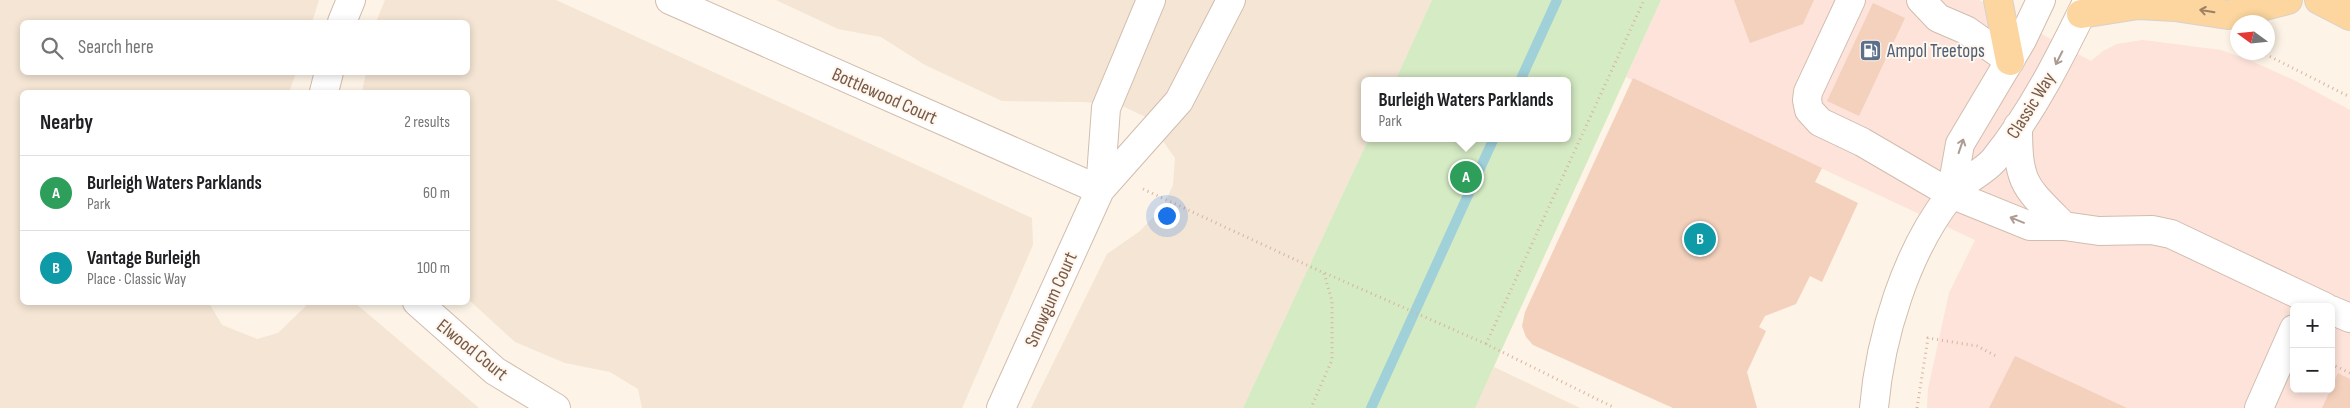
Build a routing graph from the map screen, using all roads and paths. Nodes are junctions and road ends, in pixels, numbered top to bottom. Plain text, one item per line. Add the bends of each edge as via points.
1 (351, 0) edge
2 (670, 0) edge
3 (1151, 0) edge
4 (1231, 0) edge
5 (1644, 0) edge
6 (1851, 0) edge
7 (1921, 0) edge
8 (1998, 0) edge
9 (2041, 0) edge
10 (2288, 0) edge
11 (2319, 0) edge
12 (2084, 7) edge
13 (2350, 16) edge
14 (343, 20) edge
15 (2275, 59) edge
16 (2010, 61) junction
17 (328, 75) edge
18 (324, 90) edge
19 (2350, 98) edge
20 (2018, 126) junction
21 (1100, 190) junction
22 (1951, 194) junction
23 (2064, 226) junction
24 (1324, 273) junction
25 (2311, 303) edge
26 (420, 305) edge
27 (2335, 313) edge
28 (2350, 318) edge
29 (2290, 338) edge
30 (1486, 344) junction
31 (1996, 356) dead end
32 (2335, 366) edge
33 (2350, 374) edge
34 (556, 408) edge
35 (1001, 408) edge
36 (1311, 408) edge
37 (1615, 408) edge
38 (1874, 408) edge
39 (1917, 408) edge
40 (2259, 408) edge

1 - 14 street
2 - 21 street, Bottlewood Court
3 - 21 street via 1106,108
4 - 21 street via 1179,101
5 - 30 path
6 - 22 street via 1808,92 1809,110 1820,122 1862,142
7 - 16 street via 1938,18 1966,30
8 - 16 main road
9 - 16 street, Classic Way
10 -> 12 main road via 2228,15 2138,5
11 - 13 main road
12 -> 20 street, Classic Way via 2039,94
15 - 19 path
22 -> 16 street, Classic Way via 1960,144
17 - 18 street
20 - 22 street, Classic Way via 1993,162
20 - 23 street via 2018,162 2024,182 2035,198
21 - 24 path via 1141,188
21 - 35 street, Snowgum Court
23 -> 22 street via 2030,226
22 - 38 street, Classic Way via 1924,234 1900,290 1886,341
23 - 25 street via 2099,232 2152,230 2171,234
24 - 30 path
24 - 36 path via 1332,301 1332,360
26 - 34 street, Elwood Court via 495,372
27 - 28 street
29 - 40 street
30 - 37 path
31 - 39 path via 1977,346 1928,338
32 - 33 path

